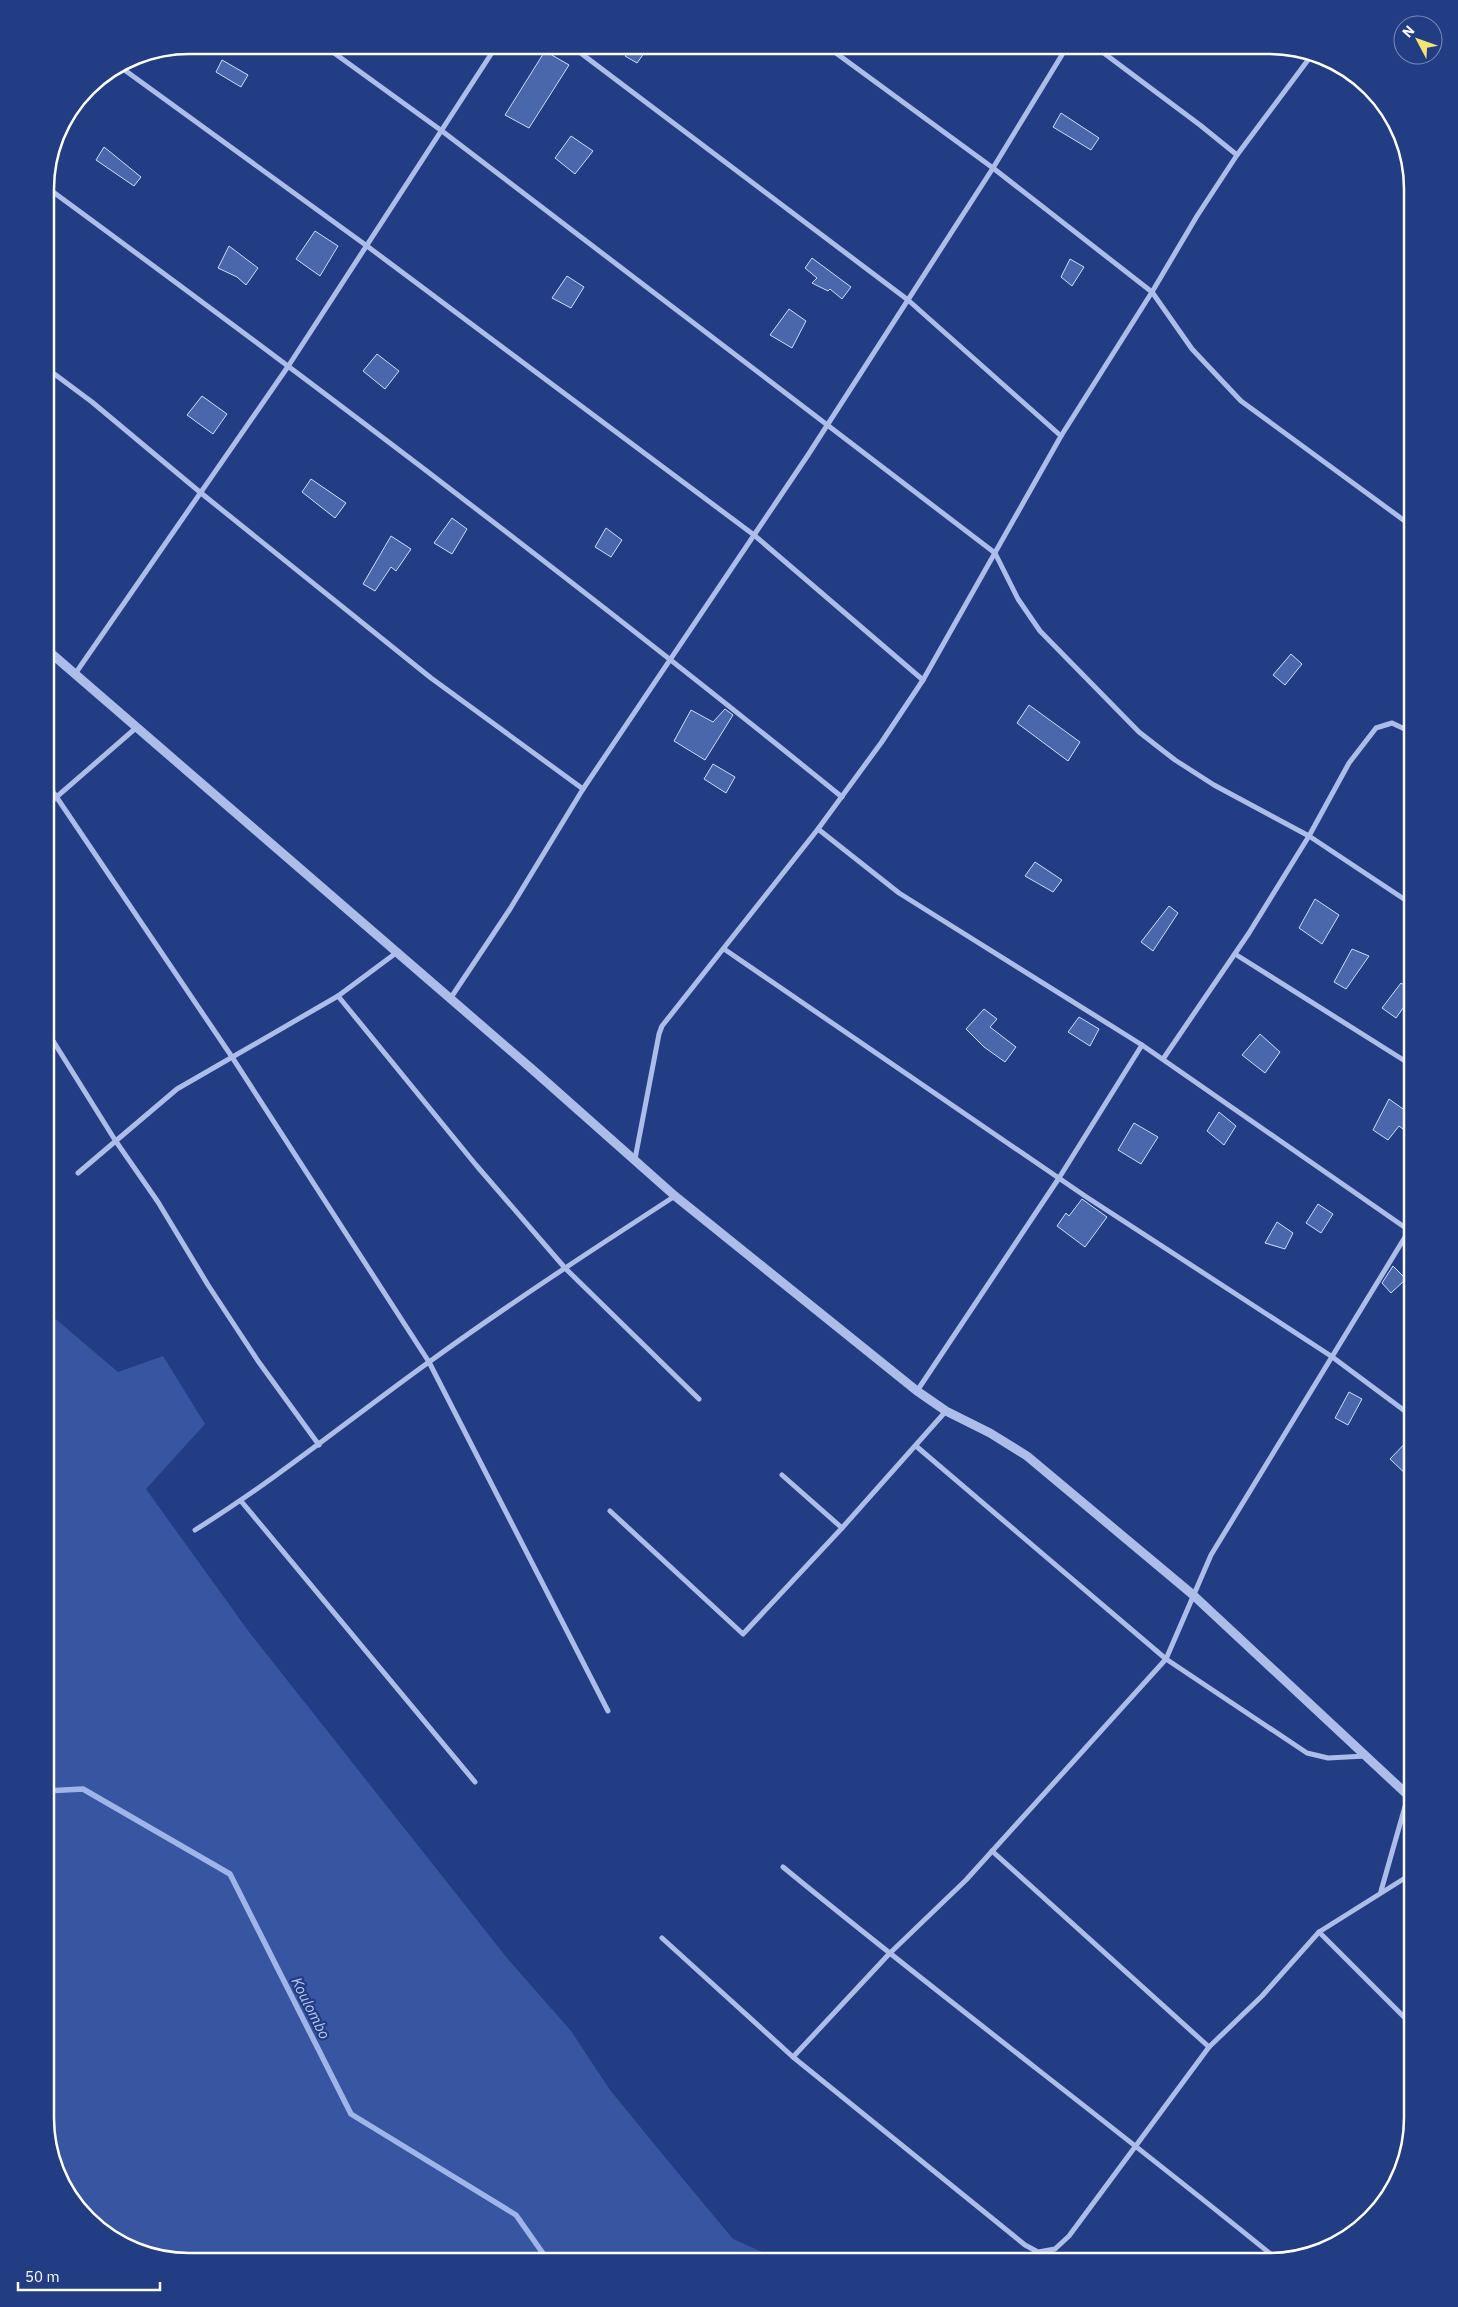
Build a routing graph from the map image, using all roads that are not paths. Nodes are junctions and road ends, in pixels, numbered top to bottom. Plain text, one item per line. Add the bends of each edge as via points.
1 (335, 54) edge
2 (491, 54) edge
3 (582, 54) edge
4 (837, 54) edge
5 (1063, 54) edge
6 (1105, 54) edge
7 (1308, 60) edge
8 (125, 70) edge
9 (442, 131) junction
10 (1237, 155) junction
11 (993, 168) junction
12 (54, 193) edge
13 (367, 246) junction
14 (1152, 292) junction
15 (908, 300) junction
16 (289, 365) junction
17 (54, 374) edge
18 (828, 425) junction
19 (1061, 436) junction
20 (201, 493) junction
21 (1404, 519) edge
22 (754, 535) junction
23 (995, 553) junction
24 (54, 656) edge
25 (670, 658) junction
26 (75, 674) junction
27 (922, 680) junction
28 (137, 727) junction
29 (1404, 729) edge
30 (583, 788) junction
31 (54, 792) edge
32 (842, 797) junction
33 (58, 798) junction
34 (54, 801) edge
35 (818, 829) junction
36 (1309, 836) junction
37 (1404, 898) edge
38 (724, 949) junction
39 (396, 953) junction
40 (1235, 954) junction
41 (338, 996) junction
42 (450, 1000) junction
43 (54, 1042) edge
44 (1142, 1045) junction
45 (232, 1057) junction
46 (1163, 1059) junction
47 (1404, 1060) edge
48 (115, 1140) junction
49 (635, 1159) junction
50 (78, 1173) dead end
51 (1059, 1178) junction
52 (675, 1196) junction
53 (1404, 1227) edge
54 (1404, 1243) edge
55 (565, 1268) junction
56 (1331, 1356) junction
57 (429, 1362) junction
58 (917, 1391) junction
59 (700, 1399) dead end
60 (1404, 1410) edge
61 (946, 1411) junction
62 (320, 1445) junction
63 (916, 1446) junction
64 (782, 1475) dead end
65 (242, 1501) junction
66 (610, 1511) dead end
67 (842, 1528) junction
68 (195, 1530) dead end
69 (1192, 1594) junction
70 (1166, 1659) junction
71 (608, 1711) dead end
72 (1366, 1756) junction
73 (475, 1782) dead end
74 (1404, 1789) edge
75 (1404, 1817) edge
76 (992, 1852) junction
77 (783, 1868) dead end
78 (1404, 1878) edge
79 (1381, 1891) junction
80 (1319, 1932) junction
81 (662, 1938) dead end
82 (889, 1954) junction
83 (1404, 2017) edge
84 (1209, 2047) junction
85 (793, 2057) junction
86 (1137, 2145) junction
87 (1269, 2253) edge

1 - 9 street
2 - 9 street
3 - 15 street
4 - 11 street
5 - 11 street
6 - 10 street
7 - 10 street
8 - 13 street
9 - 13 street
9 - 18 street
10 - 14 street
11 - 14 street
11 - 15 street
12 - 16 street
13 - 16 street
13 - 22 street
14 - 19 street
14 - 21 street via 1192,349 1241,401
15 - 18 street
15 - 19 street
16 - 20 street
16 - 25 street
17 - 20 street
18 - 22 street
18 - 23 street
19 - 23 street
20 - 26 street
20 - 30 street via 431,678
22 - 25 street
22 - 27 street
23 - 27 street
23 - 36 street via 1018,599 1040,631 1139,732 1214,785
24 - 26 street
25 - 30 street
25 - 32 street
26 - 28 street
27 - 32 street
28 - 33 street
28 - 39 street
29 - 36 street via 1392,723 1376,728 1349,763
30 - 42 street
31 - 33 street
32 - 35 street
33 - 34 street
33 - 45 street
35 - 38 street
35 - 44 street via 899,893
36 - 37 street
36 - 40 street
38 - 49 street via 660,1031
38 - 51 street
39 - 41 street
39 - 42 street
40 - 46 street
40 - 47 street
41 - 45 street
41 - 55 street
42 - 49 street
43 - 48 street
44 - 46 street
44 - 51 street
45 - 48 street via 177,1089
45 - 57 street
46 - 53 street
48 - 50 street
48 - 62 street via 253,1353
49 - 52 street
51 - 56 street
51 - 58 street
52 - 55 street
52 - 58 street
54 - 56 street
55 - 57 street
55 - 59 street
56 - 60 street
56 - 69 street via 1211,1555
57 - 62 street
57 - 71 street
58 - 61 street
61 - 63 street
61 - 69 street via 1027,1456
62 - 65 street
63 - 67 street
63 - 70 street
64 - 67 street
65 - 68 street
65 - 73 street
66 - 67 street via 743,1634
69 - 70 street
69 - 72 street
70 - 72 street via 1307,1753 1328,1758
70 - 76 street
72 - 74 street
75 - 79 street
76 - 82 street
76 - 84 street
77 - 82 street
78 - 79 street
79 - 80 street
80 - 83 street
80 - 84 street via 1262,1996
81 - 85 street
82 - 85 street
82 - 86 street
84 - 86 street
85 - 86 street via 1025,2245 1038,2252 1055,2249 1069,2236
86 - 87 street

